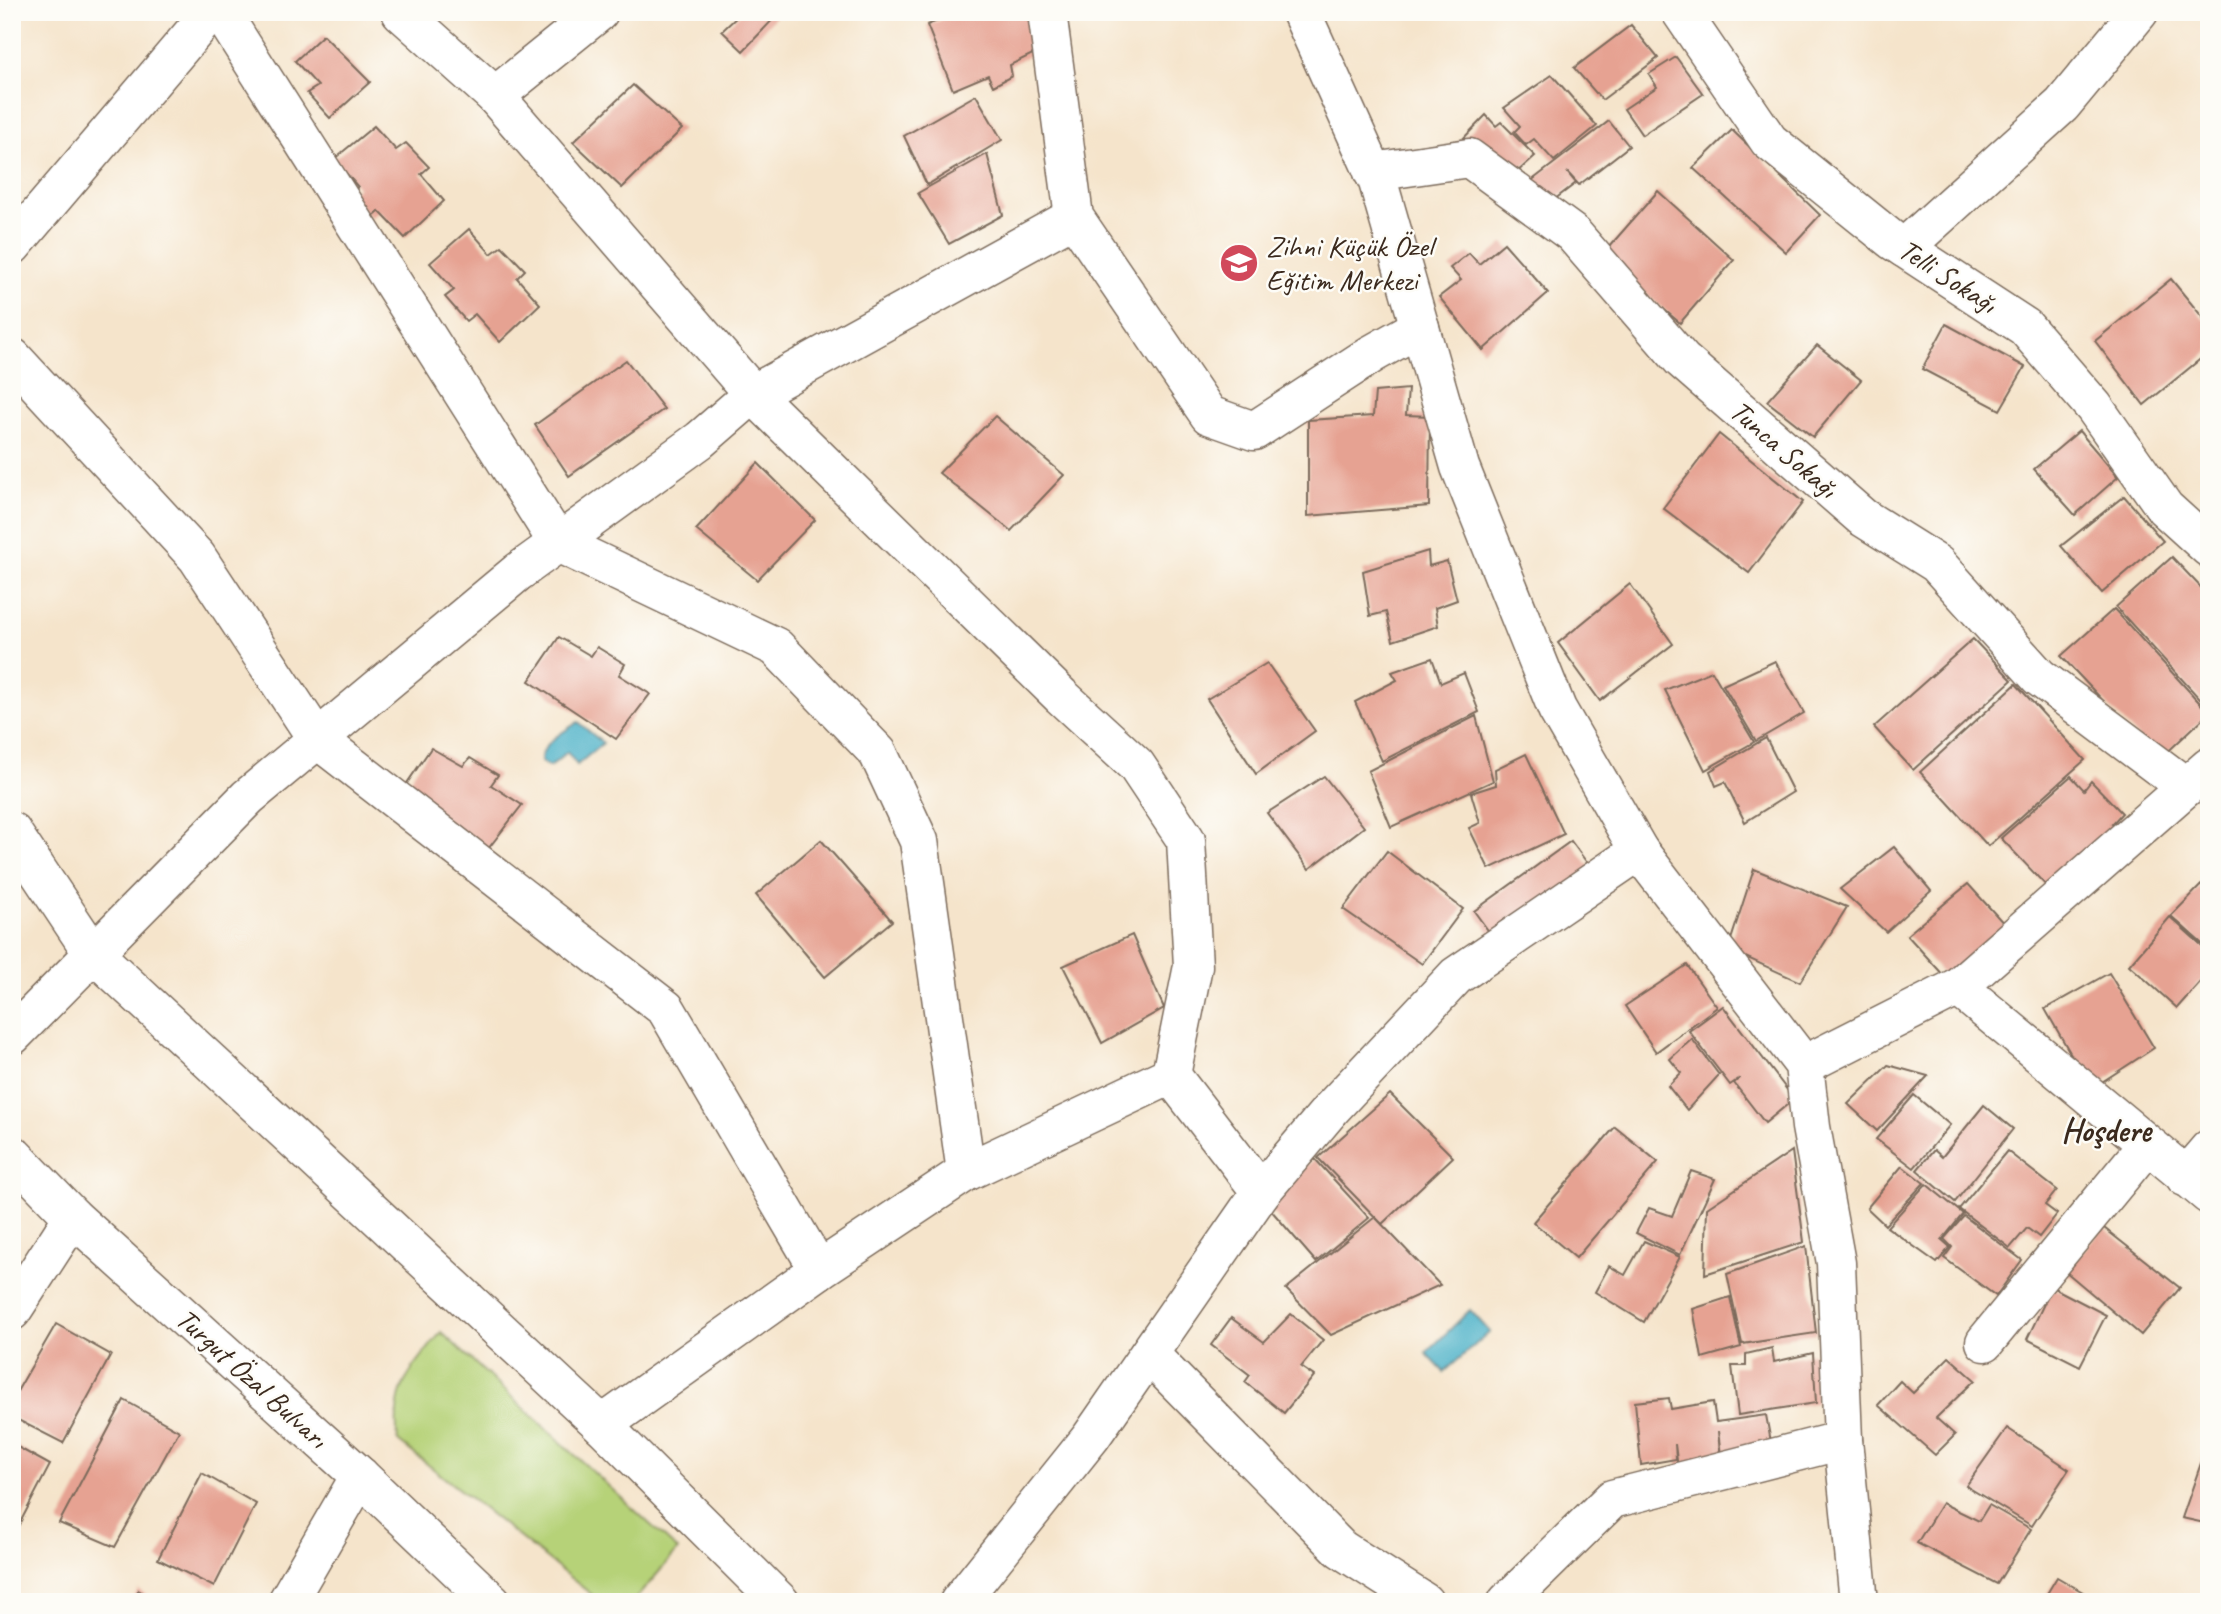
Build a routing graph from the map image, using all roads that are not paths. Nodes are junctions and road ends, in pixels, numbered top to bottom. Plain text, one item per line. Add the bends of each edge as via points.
1 (211, 12) edge
2 (221, 12) edge
3 (401, 12) edge
4 (599, 12) edge
5 (1047, 12) edge
6 (1301, 12) edge
7 (1681, 12) edge
8 (2139, 12) edge
9 (495, 96) junction
10 (1373, 172) junction
11 (1074, 217) junction
12 (12, 246) edge
13 (1903, 248) junction
14 (1420, 327) junction
15 (12, 357) edge
16 (753, 394) junction
17 (558, 543) junction
18 (2209, 548) edge
19 (317, 739) junction
20 (2197, 777) edge
21 (12, 832) edge
22 (1639, 851) junction
23 (92, 952) junction
24 (1958, 987) junction
25 (12, 1036) edge
26 (1804, 1065) junction
27 (1171, 1075) junction
28 (2147, 1145) junction
29 (12, 1154) edge
30 (966, 1171) junction
31 (2201, 1174) edge
32 (1261, 1192) junction
33 (73, 1217) junction
34 (820, 1270) junction
35 (12, 1311) edge
36 (1985, 1342) dead end
37 (1149, 1354) junction
38 (602, 1425) junction
39 (1843, 1440) junction
40 (360, 1476) junction
41 (287, 1602) edge
42 (492, 1602) edge
43 (780, 1602) edge
44 (959, 1602) edge
45 (1424, 1602) edge
46 (1507, 1602) edge
47 (1859, 1602) edge

1 - 12 street
2 - 17 street
3 - 9 street
4 - 9 street
5 - 11 street
6 - 10 street
7 - 13 street, Telli Sokağı via 1769,141
8 - 13 street via 2062,105
9 - 16 street
10 - 14 street
10 - 20 street, Tunca Sokağı via 1469,158 1573,234 1682,360 1862,517 1937,564 2039,677
11 - 14 street via 1209,415 1254,430
11 - 16 street
13 - 18 street, Telli Sokağı via 2025,327 2094,407 2165,508
14 - 22 street via 1460,467 1557,709
15 - 19 street via 197,557
16 - 17 street via 700,440
16 - 27 street via 1136,765 1186,840 1194,966
17 - 19 street
17 - 30 street via 776,647 878,753 919,841
19 - 23 street via 248,797
19 - 34 street via 666,1009
20 - 24 street
21 - 23 street
22 - 26 street
22 - 32 street via 1456,976 1332,1108
23 - 25 street
23 - 38 street
24 - 26 street
24 - 28 street
26 - 39 street via 1836,1263
27 - 30 street
27 - 32 street
28 - 31 street
28 - 36 street
29 - 33 street, Turgut Özal Bulvarı
30 - 34 street
32 - 37 street
33 - 35 street
33 - 40 street, Turgut Özal Bulvarı
34 - 38 street
37 - 44 street via 1091,1437
37 - 45 street via 1341,1549
38 - 43 street
39 - 46 street via 1612,1499
39 - 47 street
40 - 41 street
40 - 42 street, Turgut Özal Bulvarı

